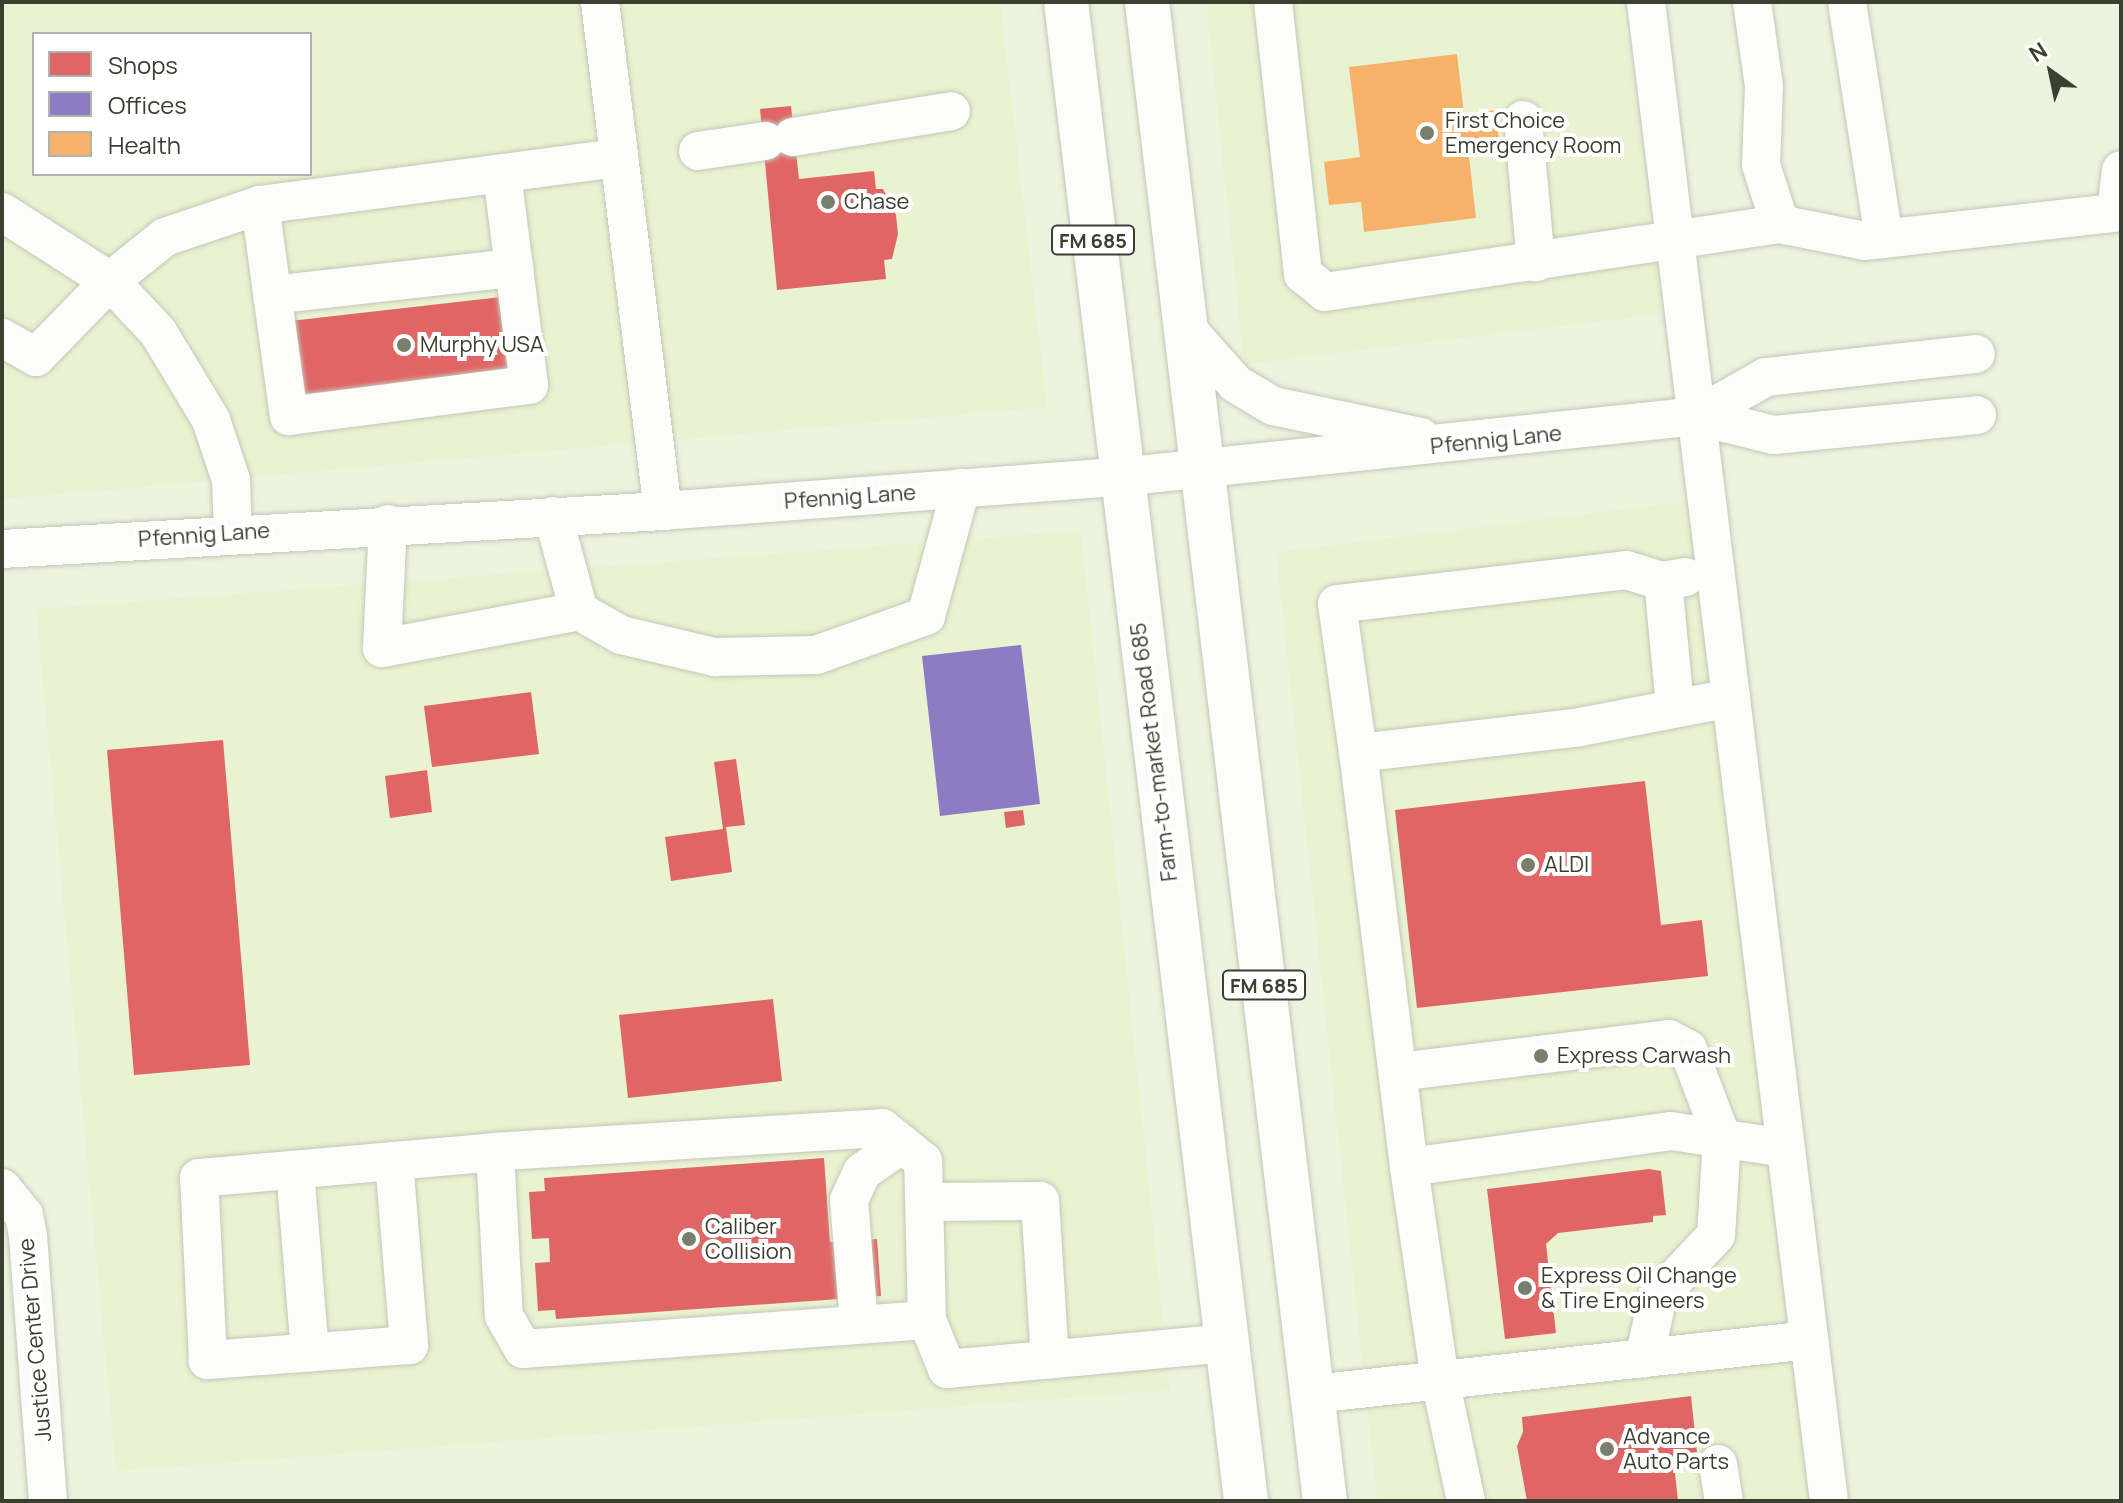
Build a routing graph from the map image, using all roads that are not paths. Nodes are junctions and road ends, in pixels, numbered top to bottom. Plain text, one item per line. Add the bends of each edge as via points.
1 (600, 2) edge
2 (1066, 2) edge
3 (1147, 2) edge
4 (1273, 2) edge
5 (1646, 2) edge
6 (1752, 2) edge
7 (1847, 2) edge
8 (951, 111) dead end
9 (1523, 120) dead end
10 (698, 151) dead end
11 (618, 158) junction
12 (2121, 170) edge
13 (502, 174) junction
14 (260, 205) junction
15 (2, 212) edge
16 (2118, 212) edge
17 (1780, 224) junction
18 (1884, 239) junction
19 (1676, 242) junction
20 (1536, 262) junction
21 (514, 268) junction
22 (110, 281) junction
23 (272, 295) junction
24 (1186, 328) junction
25 (2, 338) edge
26 (1976, 354) dead end
27 (1977, 415) dead end
28 (1697, 416) junction
29 (1459, 444) junction
30 (1203, 470) junction
31 (1120, 477) junction
32 (961, 488) junction
33 (663, 511) junction
34 (553, 516) junction
35 (388, 524) junction
36 (233, 532) junction
37 (2, 549) edge
38 (1716, 573) junction
39 (1663, 581) junction
40 (579, 611) junction
41 (1731, 698) junction
42 (1675, 707) junction
43 (1358, 753) junction
44 (1398, 1072) junction
45 (1722, 1138) junction
46 (902, 1144) junction
47 (1786, 1148) junction
48 (495, 1152) junction
49 (394, 1161) junction
50 (1409, 1167) junction
51 (295, 1170) junction
52 (2, 1188) edge
53 (926, 1202) junction
54 (927, 1320) junction
55 (859, 1324) junction
56 (1809, 1340) junction
57 (1225, 1343) junction
58 (310, 1352) junction
59 (1644, 1358) junction
60 (1050, 1360) junction
61 (1440, 1380) junction
62 (1313, 1394) junction
63 (1718, 1464) dead end
64 (48, 1501) edge
65 (1246, 1501) edge
66 (1325, 1501) edge
67 (1466, 1501) edge
68 (1724, 1501) edge
69 (1829, 1501) edge

1 - 11 street
2 - 31 main road, Farm-to-market Road 685 / FM 685
3 - 24 main road, FM 685
4 - 20 street via 1303,274 1325,292
5 - 19 street
6 - 17 street via 1764,86 1761,165
7 - 18 street
8 - 10 street
9 - 20 street
11 - 13 street
11 - 33 street
12 - 16 street
13 - 14 street
13 - 21 street
14 - 22 street via 165,237
14 - 23 street
15 - 22 street
16 - 18 street
17 - 18 street via 1864,241
17 - 19 street
19 - 20 street
19 - 28 street
21 - 23 street
21 - 23 street via 529,385 289,416
22 - 25 street via 36,357
22 - 36 street via 158,332 211,420 231,480
24 - 29 street via 1236,384 1273,406
24 - 30 main road, FM 685
26 - 28 street, Pfennig Lane via 1766,377
27 - 28 street, Pfennig Lane via 1774,435
28 - 29 street, Pfennig Lane
28 - 38 street
29 - 30 street, Pfennig Lane
30 - 31 street, Pfennig Lane
30 - 62 main road, FM 685
31 - 32 street, Pfennig Lane
31 - 57 main road, Farm-to-market Road 685 / FM 685
32 - 33 street, Pfennig Lane
32 - 40 street via 926,616 816,655 715,657 621,635
33 - 34 street, Pfennig Lane
34 - 35 street, Pfennig Lane
34 - 40 street
35 - 36 street, Pfennig Lane
35 - 40 street via 382,648
36 - 37 street, Pfennig Lane
38 - 39 street
38 - 41 street
39 - 42 street
39 - 43 street via 1626,570 1337,604
41 - 42 street
41 - 47 street
42 - 43 street via 1575,728
43 - 44 street
44 - 45 street via 1669,1039 1688,1049
44 - 50 street
45 - 47 street
45 - 50 street via 1671,1131
45 - 59 street via 1716,1235 1658,1297
46 - 48 street via 882,1128
46 - 53 street via 923,1161
46 - 55 street via 862,1172 849,1200
47 - 56 street
48 - 49 street
48 - 55 street via 504,1316 523,1349
49 - 51 street
49 - 58 street via 409,1345
50 - 61 street
51 - 58 street
51 - 58 street via 199,1178 208,1360
52 - 64 street, Justice Center Drive via 24,1215 28,1236
53 - 54 street
53 - 60 street via 1040,1201
54 - 55 street
54 - 60 street via 947,1369
56 - 59 street
56 - 69 street
57 - 60 street
57 - 65 main road, Farm-to-market Road 685 / FM 685
59 - 61 street
61 - 62 street
61 - 67 street
62 - 66 main road, FM 685
63 - 68 street

